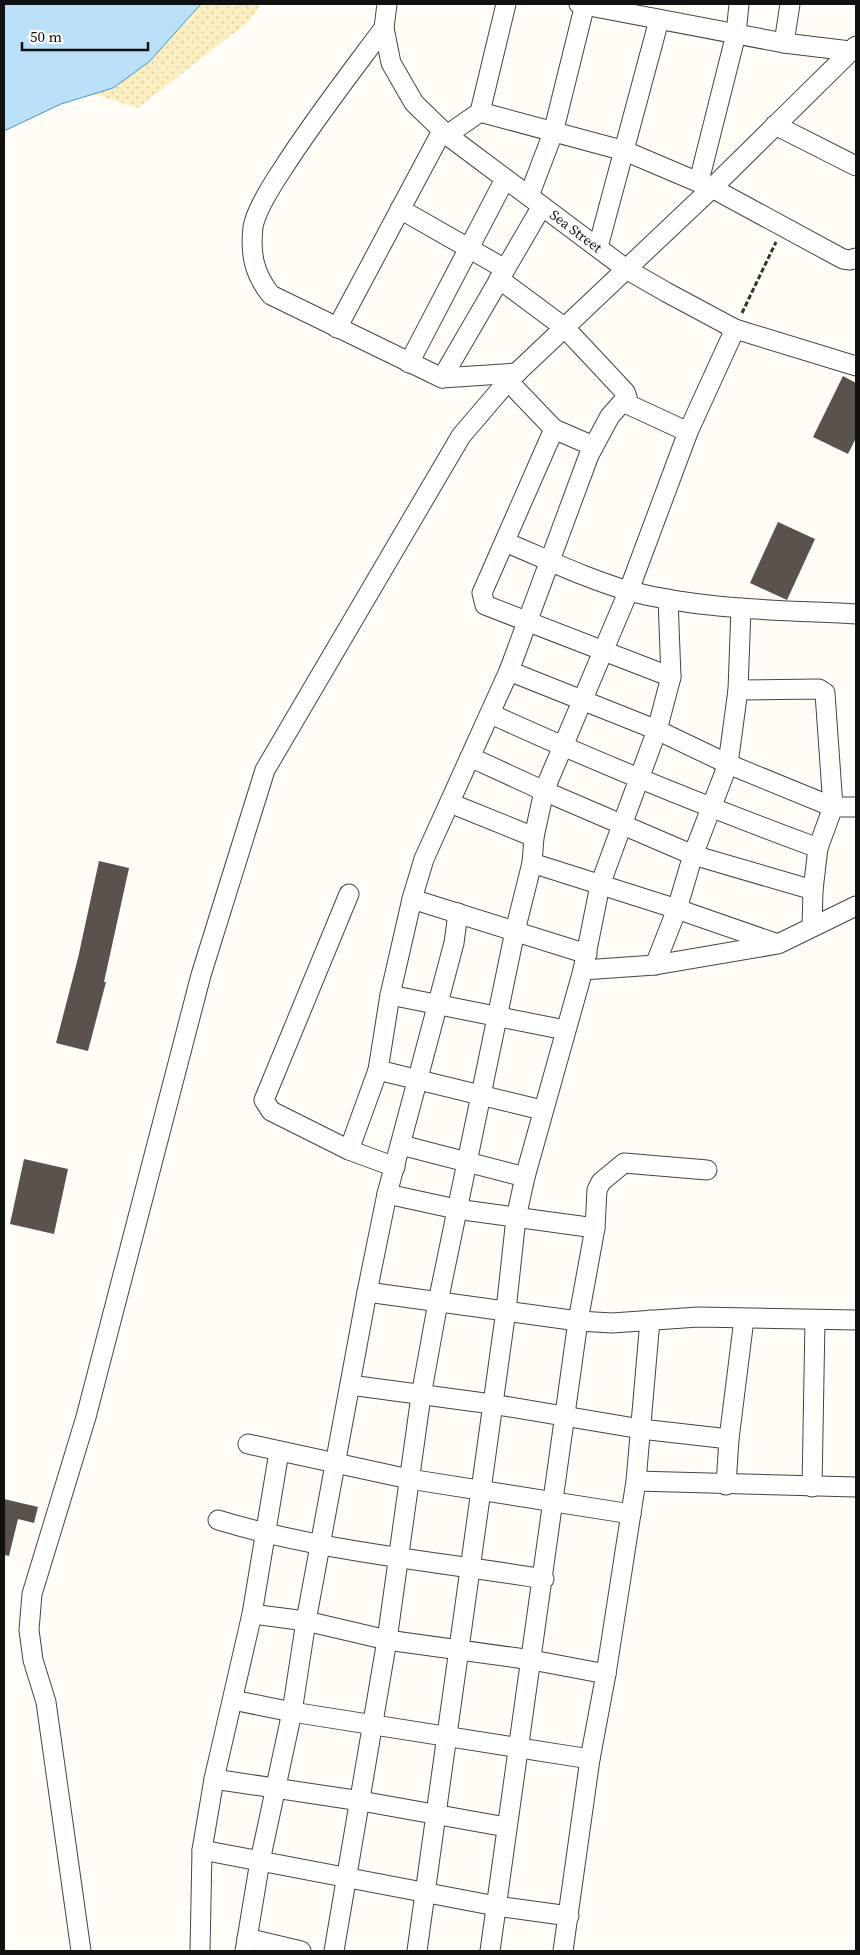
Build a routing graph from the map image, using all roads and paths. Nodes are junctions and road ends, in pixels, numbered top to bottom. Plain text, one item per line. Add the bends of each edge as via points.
1 (387, 4) edge
2 (506, 4) edge
3 (583, 4) edge
4 (739, 4) edge
5 (790, 4) edge
6 (659, 20) junction
7 (384, 28) junction
8 (736, 34) junction
9 (784, 43) junction
10 (853, 49) edge
11 (480, 112) junction
12 (774, 125) junction
13 (445, 133) junction
14 (553, 133) junction
15 (625, 151) junction
16 (856, 166) edge
17 (505, 178) junction
18 (706, 185) junction
19 (536, 201) junction
20 (400, 209) junction
21 (783, 225) junction
22 (598, 247) junction
23 (468, 248) junction
24 (856, 258) edge
25 (626, 269) junction
26 (502, 274) junction
27 (337, 328) junction
28 (566, 328) junction
29 (735, 329) junction
30 (409, 364) junction
31 (856, 366) edge
32 (512, 377) junction
33 (442, 378) junction
34 (623, 402) junction
35 (554, 429) junction
36 (688, 432) junction
37 (593, 446) junction
38 (505, 542) junction
39 (551, 561) junction
40 (629, 590) junction
41 (668, 599) junction
42 (741, 608) junction
43 (856, 614) edge
44 (528, 622) junction
45 (604, 650) junction
46 (509, 671) junction
47 (671, 677) junction
48 (738, 690) junction
49 (581, 701) junction
50 (491, 714) junction
51 (657, 730) junction
52 (562, 747) junction
53 (470, 756) junction
54 (728, 764) junction
55 (640, 778) junction
56 (544, 791) junction
57 (450, 803) junction
58 (833, 807) junction
59 (856, 807) edge
60 (712, 809) junction
61 (621, 824) junction
62 (534, 837) junction
63 (818, 848) junction
64 (693, 855) junction
65 (532, 863) junction
66 (600, 885) junction
67 (813, 890) junction
68 (349, 894) dead end
69 (412, 899) junction
70 (856, 906) edge
71 (677, 908) junction
72 (458, 913) junction
73 (812, 926) junction
74 (515, 931) junction
75 (778, 944) junction
76 (585, 962) junction
77 (655, 965) junction
78 (390, 995) junction
79 (437, 1006) junction
80 (498, 1018) junction
81 (565, 1030) junction
82 (378, 1070) junction
83 (417, 1081) junction
84 (481, 1097) junction
85 (542, 1110) junction
86 (401, 1145) junction
87 (350, 1150) junction
88 (466, 1161) junction
89 (395, 1167) junction
90 (707, 1170) dead end
91 (525, 1177) junction
92 (387, 1194) junction
93 (456, 1208) junction
94 (516, 1218) junction
95 (595, 1228) junction
96 (367, 1292) junction
97 (438, 1302) junction
98 (506, 1310) junction
99 (744, 1319) junction
100 (650, 1320) junction
101 (815, 1320) junction
102 (856, 1320) edge
103 (578, 1321) junction
104 (350, 1385) junction
105 (421, 1396) junction
106 (492, 1404) junction
107 (566, 1418) junction
108 (641, 1429) junction
109 (729, 1439) junction
110 (248, 1444) dead end
111 (279, 1452) junction
112 (336, 1464) junction
113 (409, 1479) junction
114 (636, 1481) junction
115 (726, 1485) junction
116 (812, 1487) junction
117 (856, 1487) edge
118 (480, 1491) junction
119 (554, 1501) junction
120 (631, 1514) junction
121 (218, 1520) dead end
122 (267, 1534) junction
123 (322, 1545) junction
124 (400, 1558) junction
125 (469, 1567) junction
126 (544, 1579) junction
127 (252, 1614) junction
128 (306, 1621) junction
129 (387, 1640) junction
130 (460, 1650) junction
131 (532, 1660) junction
132 (606, 1674) junction
133 (233, 1700) junction
134 (292, 1712) junction
135 (372, 1724) junction
136 (448, 1735) junction
137 (518, 1746) junction
138 (590, 1759) junction
139 (214, 1779) junction
140 (277, 1788) junction
141 (362, 1801) junction
142 (435, 1815) junction
143 (506, 1827) junction
144 (202, 1850) junction
145 (260, 1861) junction
146 (348, 1876) junction
147 (425, 1893) junction
148 (496, 1906) junction
149 (569, 1916) junction
150 (246, 1945) edge
151 (81, 1951) edge
152 (200, 1951) edge
153 (301, 1951) edge
154 (334, 1951) edge
155 (417, 1951) edge
156 (490, 1951) edge
157 (563, 1951) edge

1 - 7 street, Sea Street
2 - 11 street
3 - 6 street
3 - 14 street
4 - 8 street
5 - 9 street
6 - 8 street
6 - 15 street
7 - 13 street, Sea Street via 391,63 414,103
7 - 27 street via 304,136 269,191 253,226 254,268 260,282 271,295
8 - 9 street
8 - 18 street
9 - 10 street
10 - 12 street
11 - 13 street
11 - 14 street
12 - 16 street
12 - 18 street
13 - 17 street, Sea Street
13 - 20 street
14 - 15 street
14 - 19 street
15 - 18 street
15 - 22 street
17 - 19 street, Sea Street
17 - 23 street
18 - 21 street
18 - 25 street
19 - 22 street, Sea Street
19 - 26 street
20 - 23 street
20 - 27 street
21 - 24 street via 843,259
21 - 29 path
22 - 25 street, Sea Street
23 - 26 street
23 - 30 street
25 - 28 street
25 - 29 street, Sea Street
26 - 28 street
26 - 33 street
27 - 30 street
28 - 32 street
28 - 34 street via 625,392 627,398
29 - 31 street, Sea Street
29 - 36 street
30 - 33 street
32 - 33 street
32 - 35 street
32 - 151 street via 461,436 265,770 201,974 86,1417 32,1594 30,1630 33,1660 46,1702
34 - 36 street
34 - 37 street via 610,416
35 - 37 street
35 - 38 street
36 - 40 street
37 - 39 street
38 - 39 street
38 - 44 street via 482,593 482,602
39 - 40 street
39 - 44 street
40 - 41 street
40 - 45 street
41 - 42 street
41 - 47 street
42 - 43 street
42 - 48 street
44 - 45 street
44 - 46 street
45 - 47 street
45 - 49 street
46 - 49 street
46 - 50 street
47 - 51 street
48 - 54 street
48 - 58 street via 823,691
49 - 51 street
49 - 52 street
50 - 52 street
50 - 53 street
51 - 54 street
51 - 55 street
52 - 55 street
52 - 56 street
53 - 56 street
53 - 57 street
54 - 58 street
54 - 60 street
55 - 60 street
55 - 61 street
56 - 61 street
56 - 62 street
57 - 62 street
57 - 69 street via 424,859
58 - 59 street
58 - 63 street
60 - 63 street
60 - 64 street
61 - 64 street
61 - 66 street
62 - 65 street
63 - 67 street
64 - 67 street
64 - 71 street
65 - 66 street
65 - 74 street
66 - 71 street
66 - 76 street
67 - 73 street
68 - 87 street via 264,1100 271,1111
69 - 72 street
69 - 78 street
70 - 73 street
71 - 75 street
71 - 77 street
72 - 74 street
72 - 79 street via 454,943
73 - 75 street
74 - 76 street
74 - 80 street
75 - 77 street
76 - 77 street
76 - 81 street
78 - 79 street
78 - 82 street
79 - 80 street
79 - 83 street
80 - 81 street
80 - 84 street
81 - 85 street
82 - 83 street
82 - 87 street
83 - 84 street
83 - 86 street
84 - 85 street
84 - 88 street
85 - 91 street
86 - 88 street
86 - 89 street
87 - 89 street
88 - 91 street
88 - 93 street
89 - 92 street
90 - 95 street via 624,1163 601,1182 597,1190
91 - 94 street
92 - 93 street
92 - 96 street
93 - 94 street
93 - 97 street
94 - 95 street
94 - 98 street
95 - 103 street
96 - 97 street
96 - 104 street
97 - 98 street
97 - 105 street
98 - 103 street
98 - 106 street
99 - 100 street
99 - 101 street
99 - 109 street
100 - 103 street
100 - 108 street
101 - 102 street
101 - 116 street
103 - 107 street
104 - 105 street
104 - 112 street
105 - 106 street
105 - 113 street
106 - 107 street
106 - 118 street
107 - 108 street
107 - 119 street
108 - 109 street
108 - 114 street
109 - 115 street
110 - 111 street
111 - 112 street
111 - 122 street
112 - 113 street
112 - 123 street
113 - 118 street
113 - 124 street
114 - 115 street
114 - 120 street
115 - 116 street
116 - 117 street
118 - 119 street
118 - 125 street
119 - 120 street
119 - 126 street
120 - 132 street
121 - 122 street
122 - 123 street
122 - 127 street
123 - 124 street
123 - 128 street
124 - 125 street
124 - 129 street
125 - 126 street
125 - 130 street
126 - 131 street
127 - 128 street
127 - 133 street
128 - 129 street
128 - 134 street
129 - 130 street
129 - 135 street
130 - 131 street
130 - 136 street
131 - 132 street
131 - 137 street
132 - 138 street
133 - 134 street
133 - 139 street
134 - 135 street
134 - 140 street
135 - 136 street
135 - 141 street
136 - 137 street
136 - 142 street
137 - 138 street
137 - 143 street
138 - 149 street
139 - 140 street
139 - 144 street
140 - 141 street
140 - 145 street
141 - 142 street
141 - 146 street
142 - 143 street
142 - 147 street
143 - 148 street
144 - 145 street
144 - 152 street
145 - 146 street
145 - 150 street
146 - 147 street
146 - 154 street
147 - 148 street
147 - 155 street
148 - 149 street
148 - 156 street
149 - 157 street
150 - 153 street

